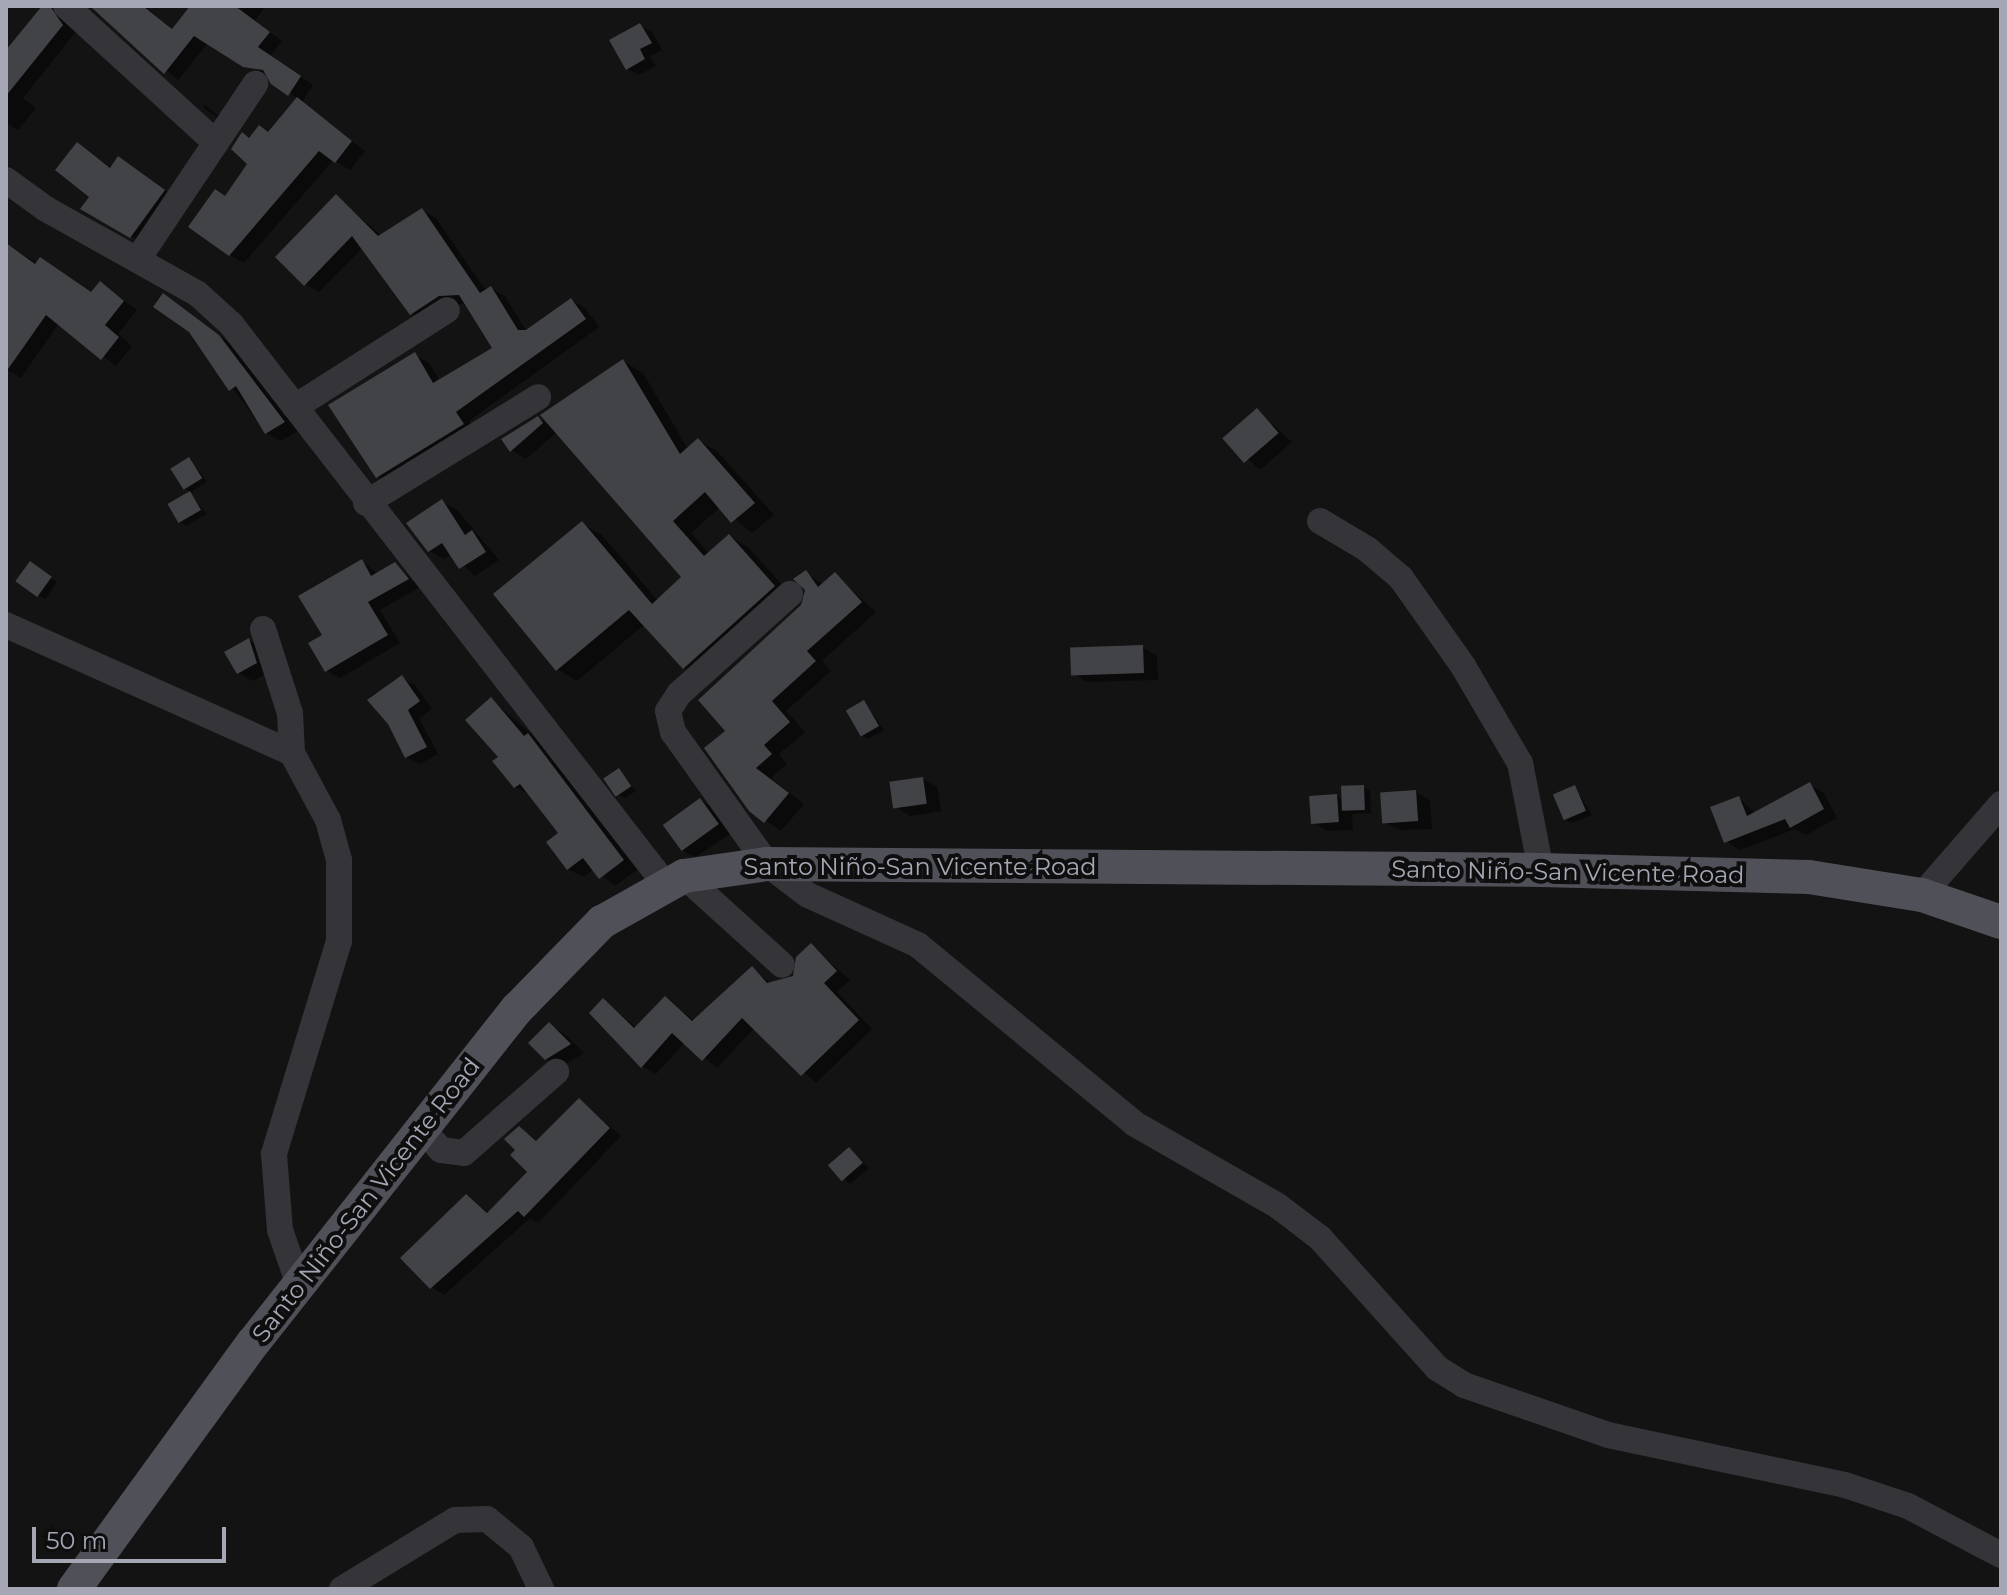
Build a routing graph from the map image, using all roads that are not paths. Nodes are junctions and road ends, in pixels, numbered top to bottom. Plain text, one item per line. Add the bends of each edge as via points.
1 (66, 6) edge
2 (255, 84) dead end
3 (216, 143) junction
4 (6, 180) edge
5 (138, 259) junction
6 (447, 310) dead end
7 (538, 397) dead end
8 (295, 407) junction
9 (366, 503) junction
10 (1320, 521) dead end
11 (790, 594) dead end
12 (6, 625) edge
13 (263, 629) dead end
14 (292, 753) junction
15 (2001, 804) edge
16 (767, 864) junction
17 (1541, 870) junction
18 (675, 880) junction
19 (1922, 895) junction
20 (2001, 922) edge
21 (782, 965) dead end
22 (556, 1072) dead end
23 (422, 1129) junction
24 (299, 1285) junction
25 (2001, 1555) edge
26 (74, 1589) edge
27 (342, 1589) edge
28 (541, 1589) edge

1 - 3 street
2 - 3 street
3 - 5 street
4 - 5 street via 46,209
5 - 8 street via 198,294 231,324
6 - 8 street
7 - 9 street
8 - 9 street
9 - 18 street
10 - 17 street via 1367,549 1401,578 1463,666 1520,763
11 - 16 street via 679,694 668,711 673,732
12 - 14 street
13 - 14 street via 290,713
14 - 24 street via 328,820 339,860 341,901 329,983 274,1154 280,1230
15 - 19 street
16 - 17 main road, Santo Niño-San Vicente Road
16 - 18 main road, Santo Niño-San Vicente Road
16 - 25 street via 808,895 918,945 1135,1124 1278,1206 1320,1238 1437,1368 1464,1385 1622,1439 1845,1485 1908,1506
17 - 19 main road, Santo Niño-San Vicente Road via 1809,877
18 - 21 street
18 - 23 main road, Santo Niño-San Vicente Road via 602,922 559,963
19 - 20 main road, Santo Niño-San Vicente Road
22 - 23 street via 464,1153 441,1150
23 - 24 main road, Santo Niño-San Vicente Road
24 - 26 main road, Santo Niño-San Vicente Road
27 - 28 street via 455,1520 487,1519 521,1547

